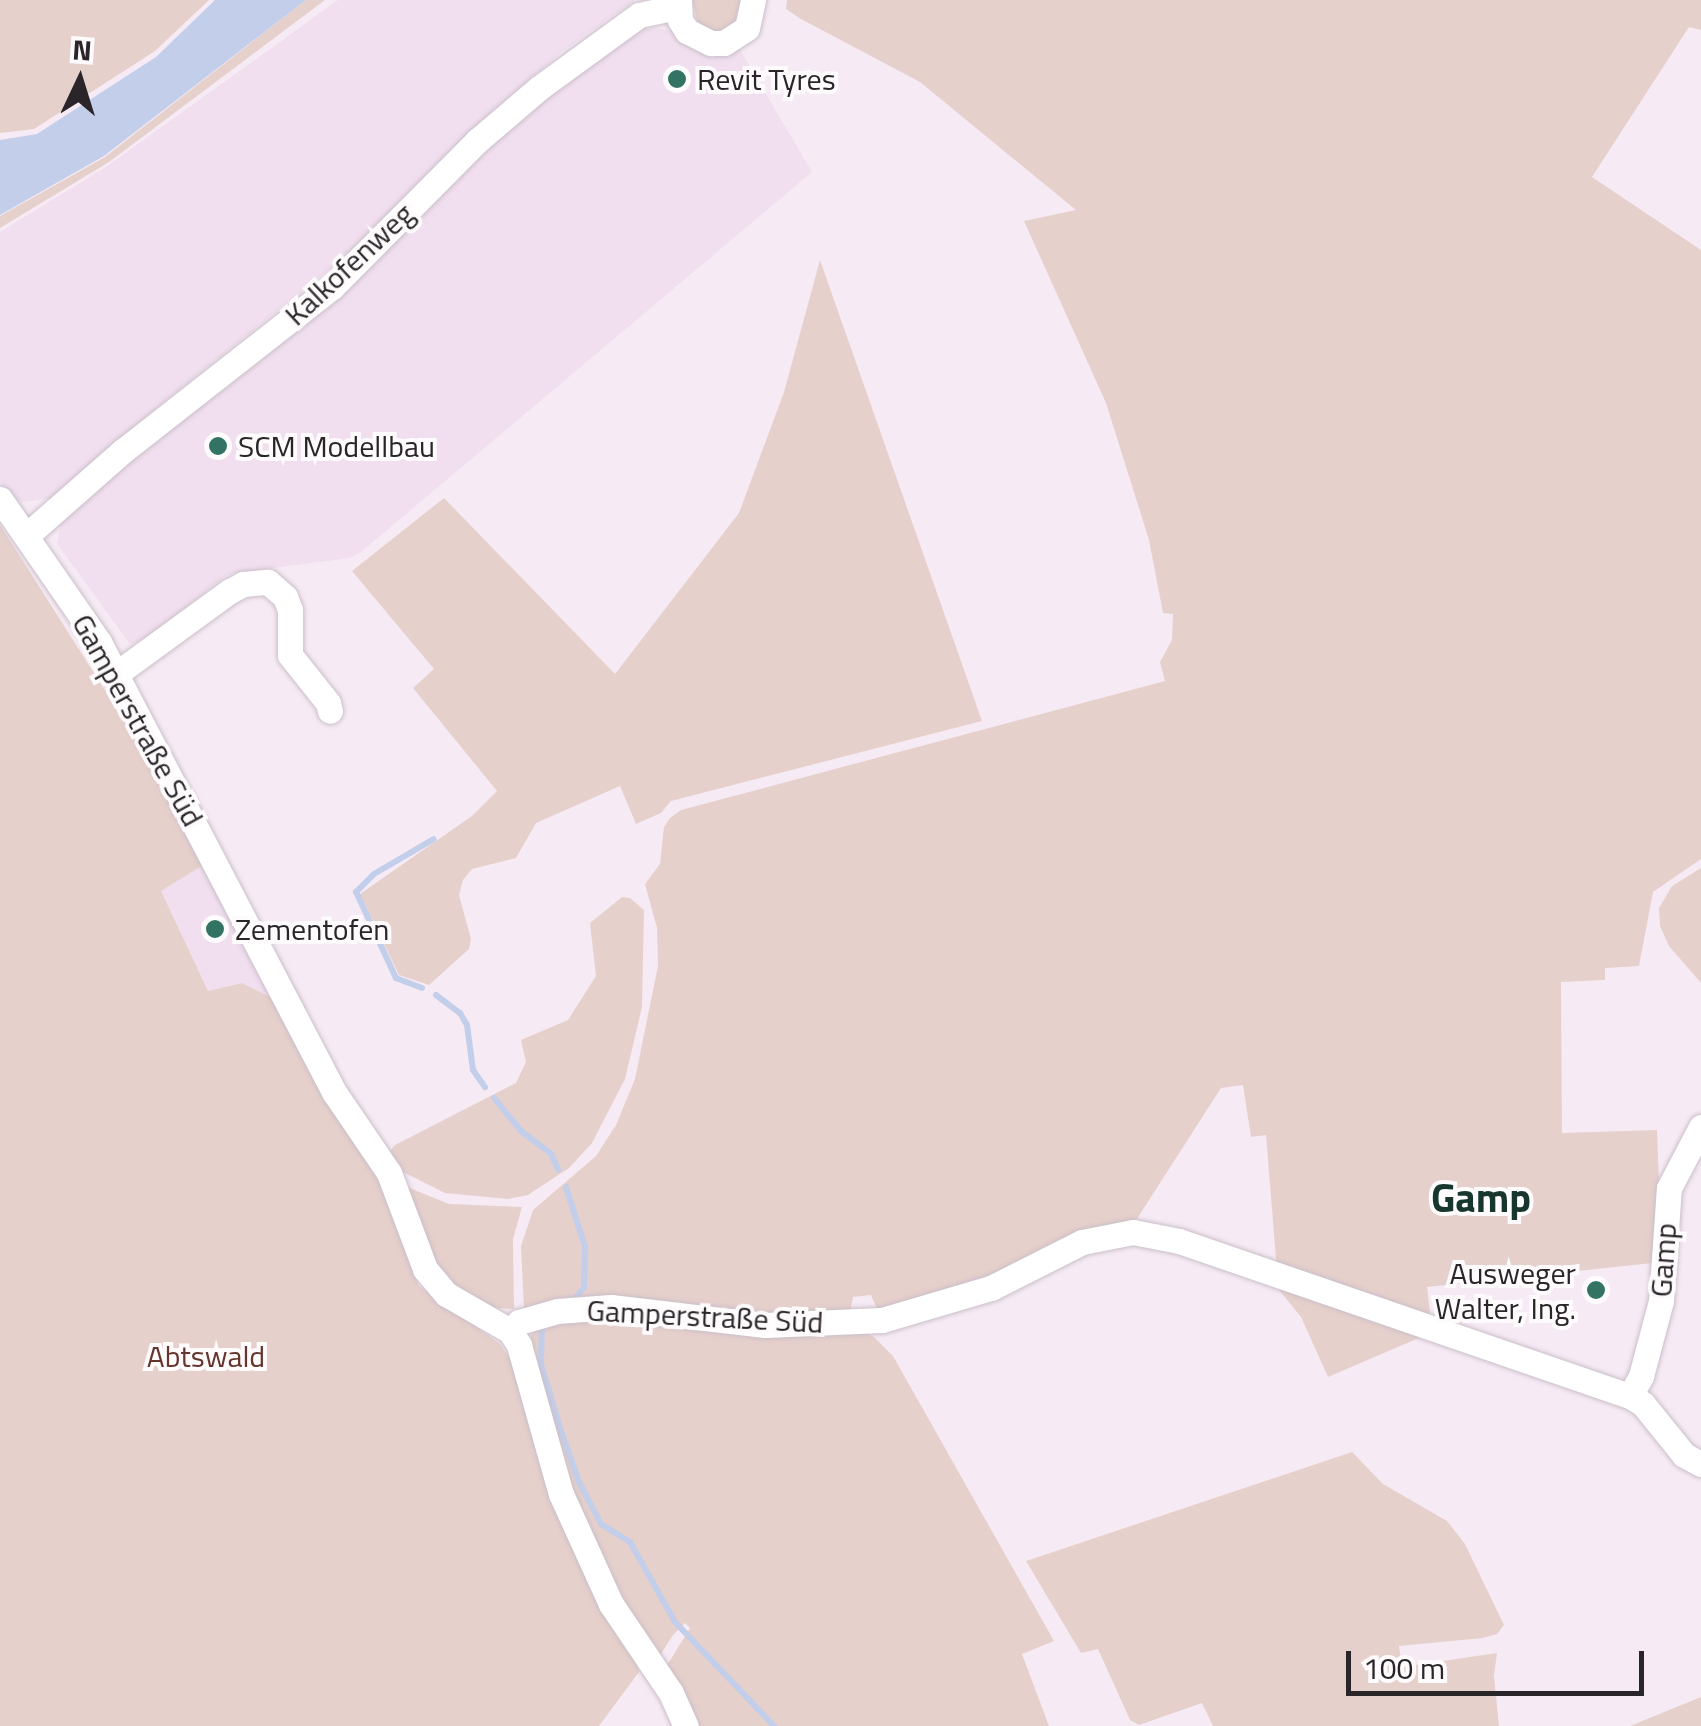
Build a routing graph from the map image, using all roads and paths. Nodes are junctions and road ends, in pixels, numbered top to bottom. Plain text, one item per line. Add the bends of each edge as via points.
1 (754, 0) edge
2 (678, 4) edge
3 (0, 499) edge
4 (26, 536) junction
5 (116, 674) junction
6 (330, 712) dead end
7 (1701, 1127) edge
8 (510, 1331) junction
9 (1630, 1396) junction
10 (1701, 1464) edge
11 (686, 1726) edge

1 - 2 street, Kalkofenweg via 746,28 724,43 698,40 687,31
2 - 4 street, Kalkofenweg via 639,15 539,88 332,287
3 - 4 street, Gamperstraße Süd
4 - 5 street, Gamperstraße Süd
5 - 6 street via 243,584 268,582 290,610 290,655
5 - 8 street, Gamperstraße Süd via 328,1082 389,1173 424,1269 446,1294
7 - 9 street, Gamp via 1670,1188 1661,1301
8 - 9 street, Gamperstraße Süd via 557,1311 611,1307 765,1325 882,1320 991,1288 1082,1242 1133,1232 1179,1241
8 - 11 street via 565,1504 611,1604
9 - 10 street, Gamperstraße Süd via 1684,1456

